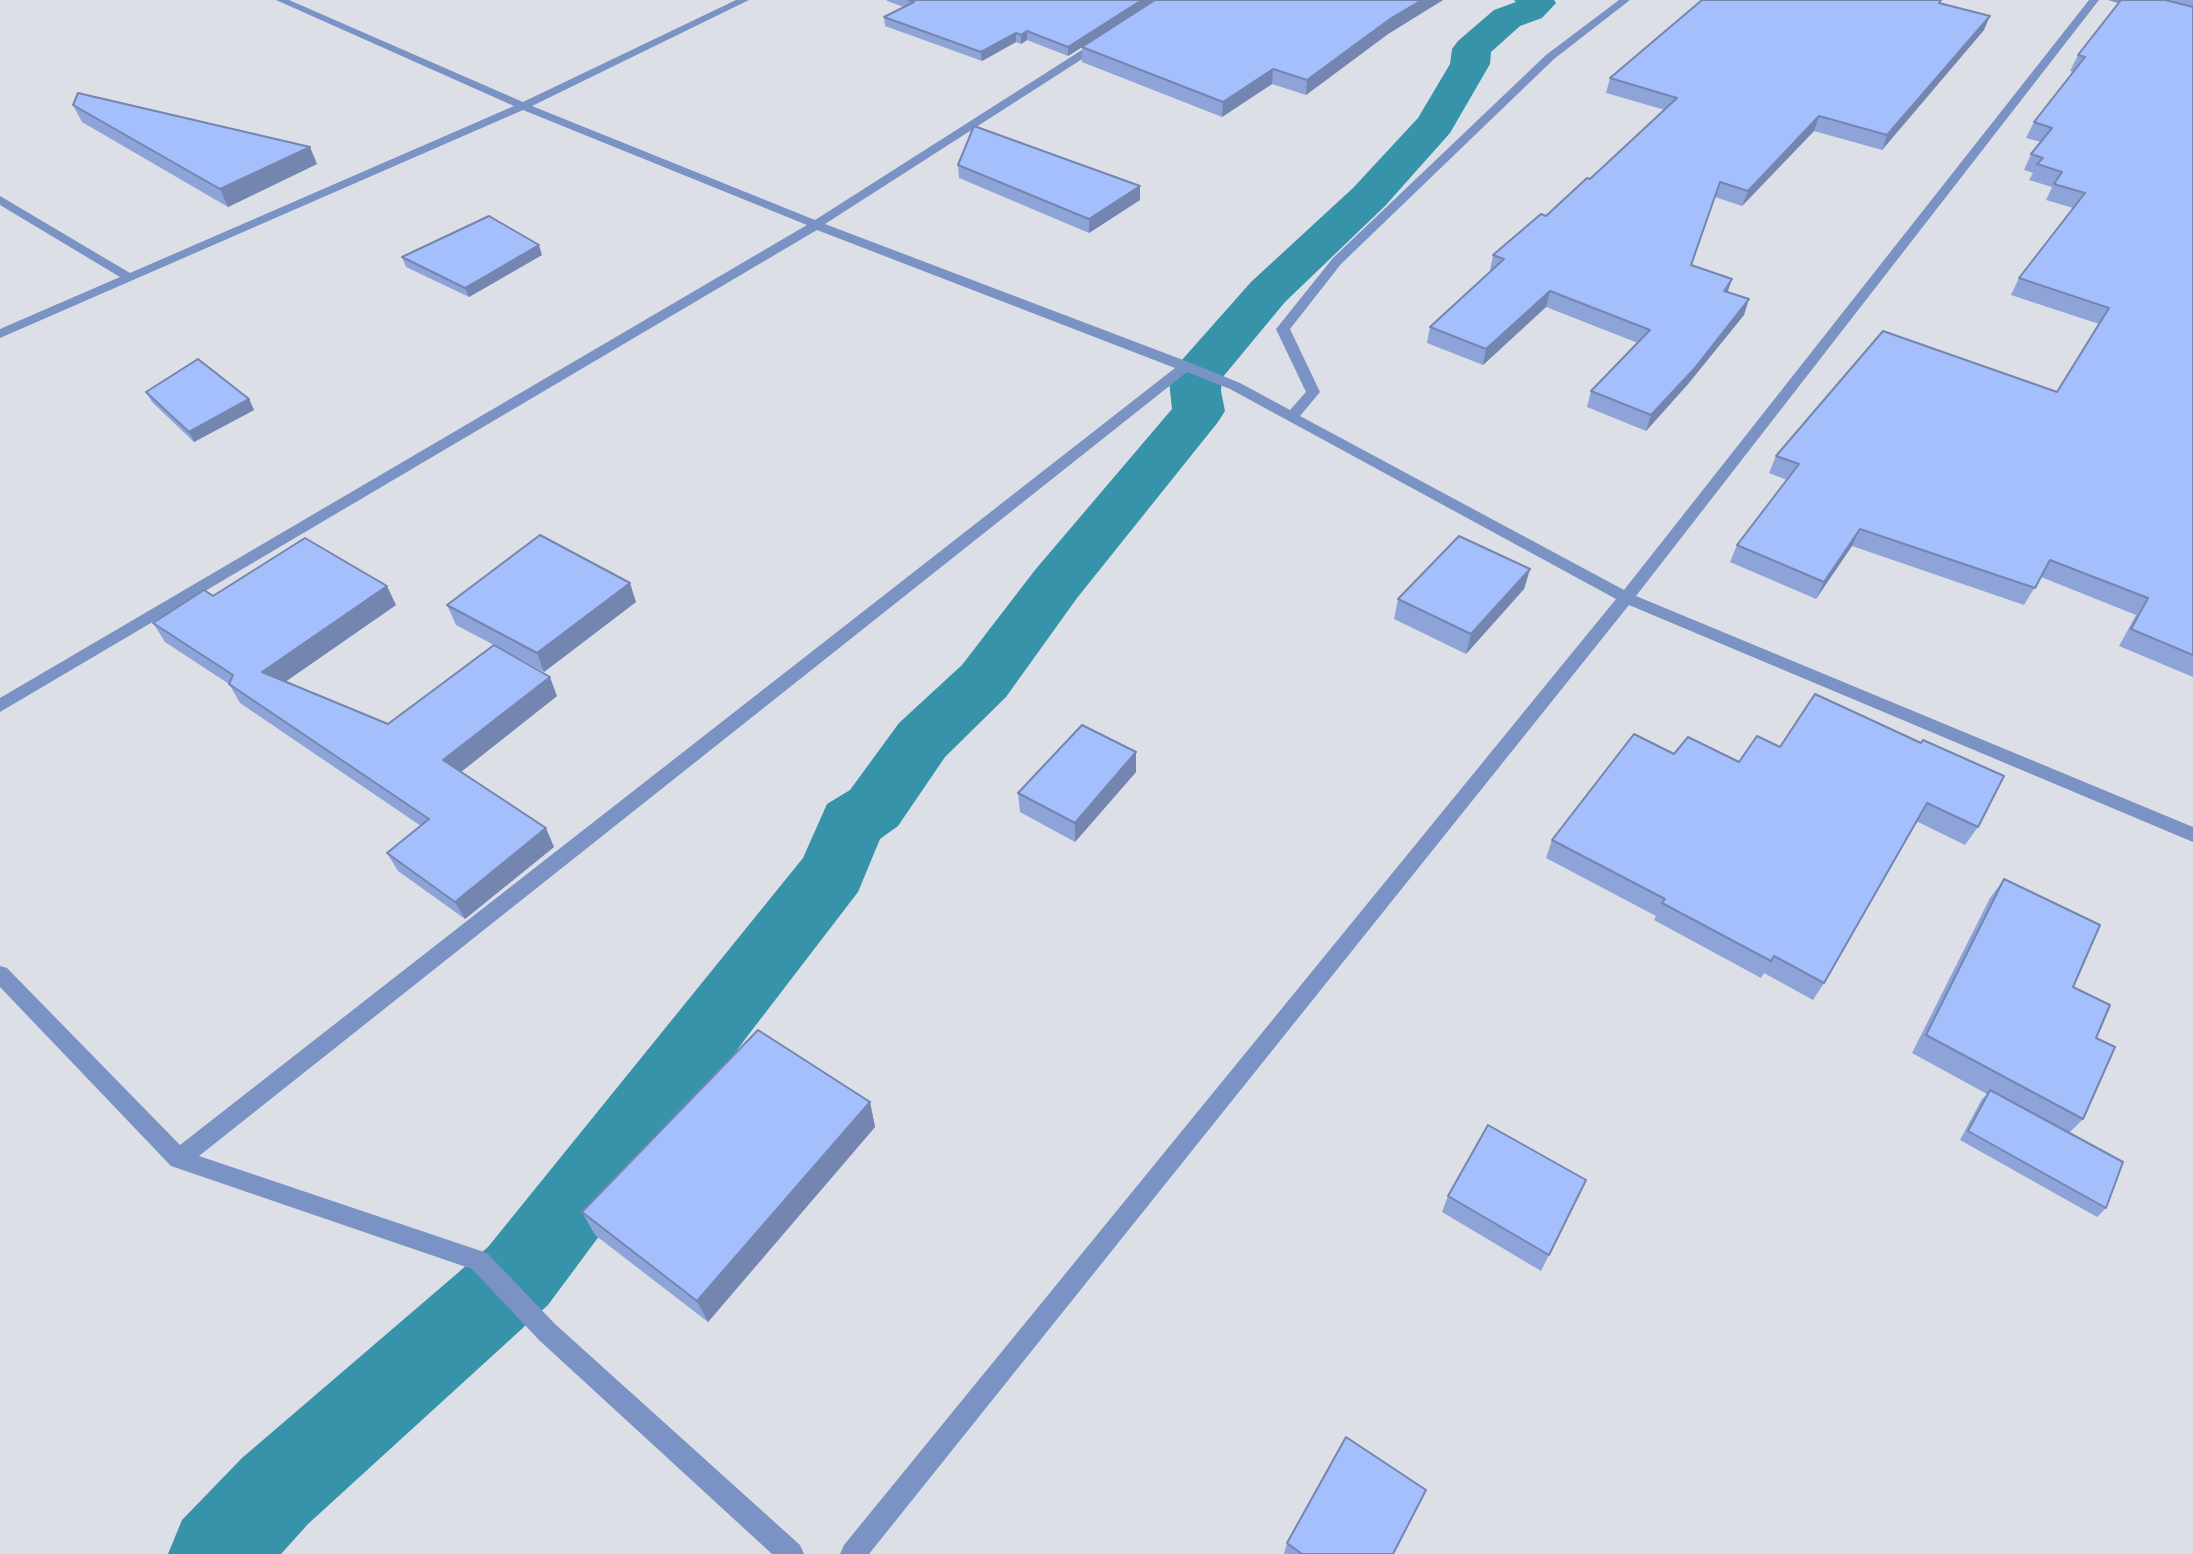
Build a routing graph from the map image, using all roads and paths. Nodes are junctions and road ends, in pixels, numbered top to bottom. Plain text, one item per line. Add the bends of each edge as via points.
1 (281, 0) edge
2 (744, 0) edge
3 (1625, 0) edge
4 (2094, 0) edge
5 (2113, 0) edge
6 (2153, 10) edge
7 (1109, 37) edge
8 (523, 106) junction
9 (0, 200) edge
10 (816, 225) junction
11 (127, 276) junction
12 (0, 334) edge
13 (1186, 366) junction
14 (1292, 417) junction
15 (1626, 598) junction
16 (0, 706) edge
17 (2193, 835) edge
18 (0, 974) edge
19 (179, 1159) junction
20 (791, 1554) edge
21 (853, 1554) edge

1 - 8 street
2 - 8 street
3 - 14 street via 1550,57 1337,261 1283,329 1313,392
4 - 15 street
5 - 6 street
7 - 10 street
8 - 10 street
8 - 11 street
9 - 11 street
10 - 13 street
10 - 16 street
11 - 12 street
13 - 14 street
13 - 19 street
14 - 15 street
15 - 17 street
15 - 21 street
18 - 19 street
19 - 20 street via 479,1261 547,1332

